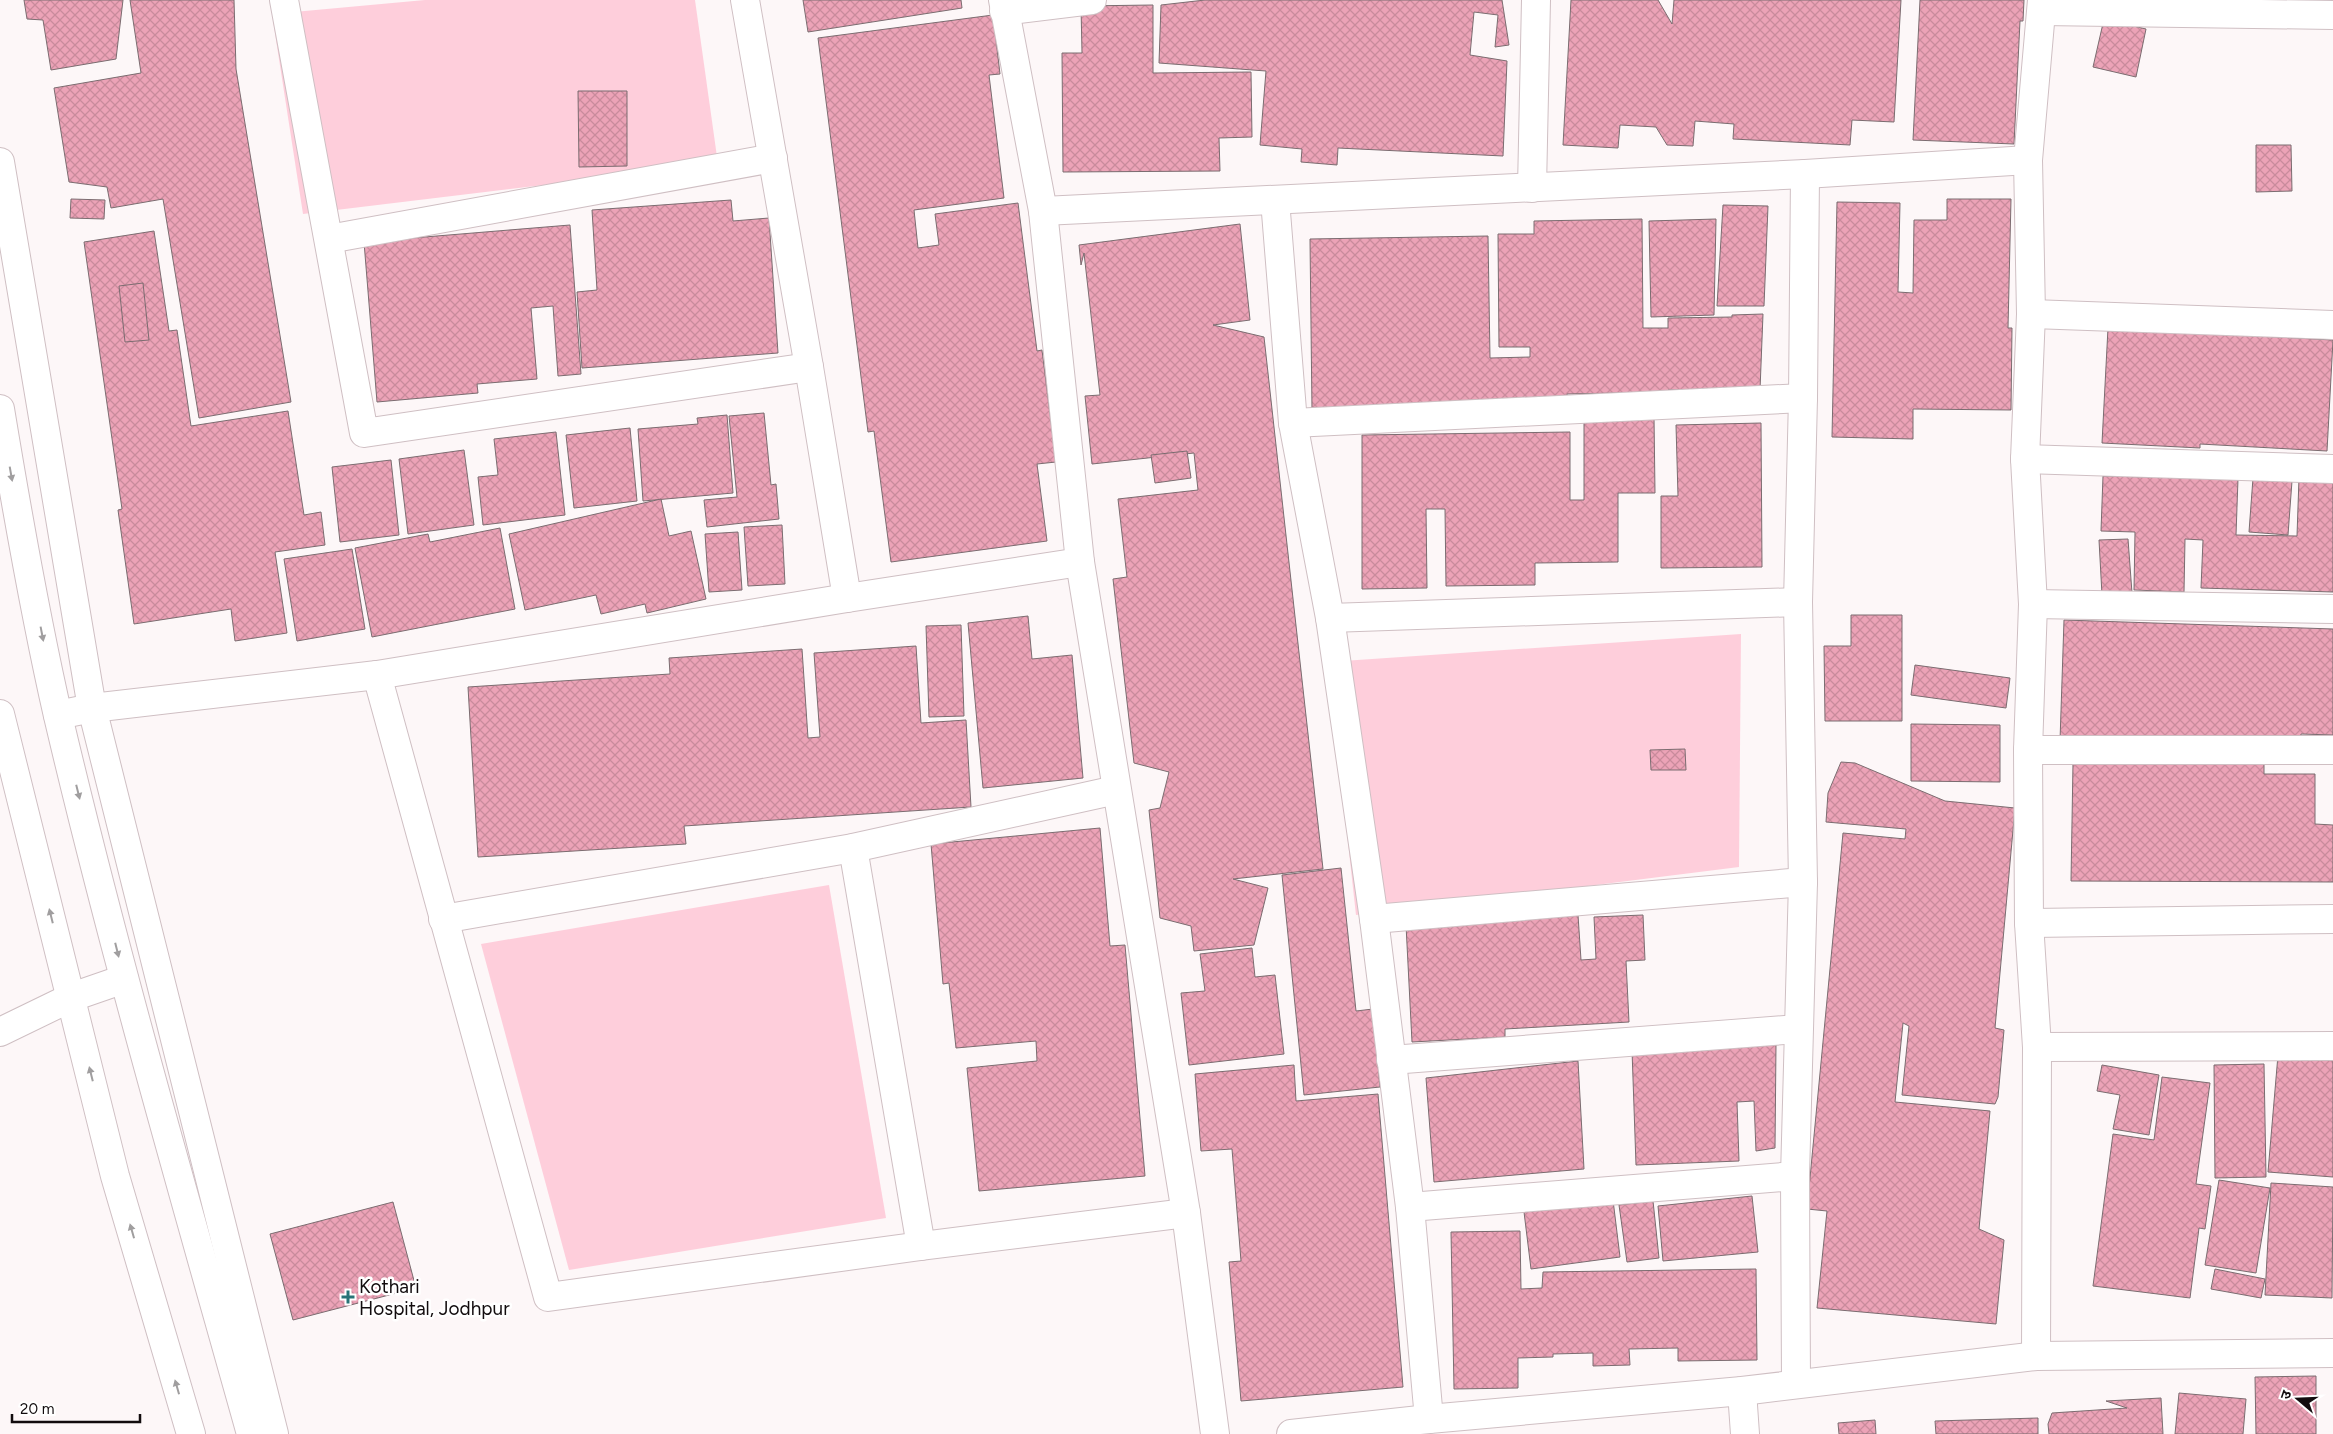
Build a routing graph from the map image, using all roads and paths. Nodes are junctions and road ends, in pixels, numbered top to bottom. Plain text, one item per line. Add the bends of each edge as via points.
1 (284, 0) edge
2 (745, 0) edge
3 (1092, 0) edge
4 (1536, 0) edge
5 (1004, 5) edge
6 (2042, 6) edge
7 (2333, 15) edge
8 (772, 158) junction
9 (2028, 160) junction
10 (0, 162) edge
11 (1805, 174) junction
12 (1532, 188) junction
13 (1275, 200) junction
14 (1043, 211) junction
15 (329, 238) junction
16 (2031, 314) junction
17 (2333, 324) edge
18 (809, 367) junction
19 (1804, 398) junction
20 (0, 409) edge
21 (1293, 423) junction
22 (2025, 459) junction
23 (2333, 469) edge
24 (1080, 562) junction
25 (847, 598) junction
26 (1798, 602) junction
27 (2033, 604) junction
28 (2333, 609) edge
29 (1330, 618) junction
30 (376, 675) junction
31 (92, 708) junction
32 (0, 714) edge
33 (58, 715) junction
34 (2028, 750) junction
35 (2333, 750) edge
36 (1116, 790) junction
37 (853, 848) junction
38 (1803, 882) junction
39 (444, 919) junction
40 (1374, 919) junction
41 (2333, 919) edge
42 (2029, 924) junction
43 (124, 979) junction
44 (72, 997) junction
45 (1798, 1029) junction
46 (0, 1032) edge
47 (2333, 1046) edge
48 (2037, 1047) junction
49 (1391, 1060) junction
50 (1795, 1176) junction
51 (1410, 1207) junction
52 (1186, 1212) junction
53 (921, 1246) junction
54 (2333, 1353) edge
55 (2036, 1356) junction
56 (1796, 1383) junction
57 (1742, 1391) junction
58 (1429, 1418) junction
59 (191, 1434) edge
60 (251, 1434) edge
61 (274, 1434) edge
62 (1215, 1434) edge
63 (1291, 1434) edge
64 (1745, 1434) edge

1 - 15 street
2 - 8 street
3 - 5 street
4 - 12 street
5 - 14 street
6 - 7 street
6 - 9 street
8 - 15 street
8 - 18 street
9 - 11 street
9 - 16 street
10 - 31 street
11 - 12 street
11 - 19 street
12 - 13 street
13 - 14 street
13 - 21 street
14 - 24 street
15 - 18 street via 364,433
16 - 17 street
16 - 22 street
18 - 25 street
19 - 21 street
19 - 26 street
20 -> 33 street
21 - 29 street
22 - 23 street
22 - 27 street
24 - 25 street
24 - 36 street
25 - 30 street
26 - 29 street
26 - 38 street
27 - 28 street
27 - 34 street
29 - 40 street
30 - 31 street
30 - 39 street
31 - 33 street
31 - 61 street
44 -> 32 street
33 -> 43 street
34 - 35 street
34 - 42 street
36 - 37 street
36 - 52 street
37 - 39 street
37 - 53 street
38 - 40 street
38 - 45 street
39 - 53 street via 548,1296
40 - 49 street
41 - 42 street
42 - 48 street
43 - 44 street
43 - 60 street
44 - 46 street
59 -> 44 street via 115,1176
45 - 49 street
45 - 50 street
47 - 48 street
48 - 55 street
49 - 51 street
50 - 51 street
50 - 56 street
51 - 58 street
52 - 53 street
52 - 62 street
54 - 55 street
55 - 56 street
56 - 57 street
57 - 58 street
57 - 64 street
58 - 63 street

